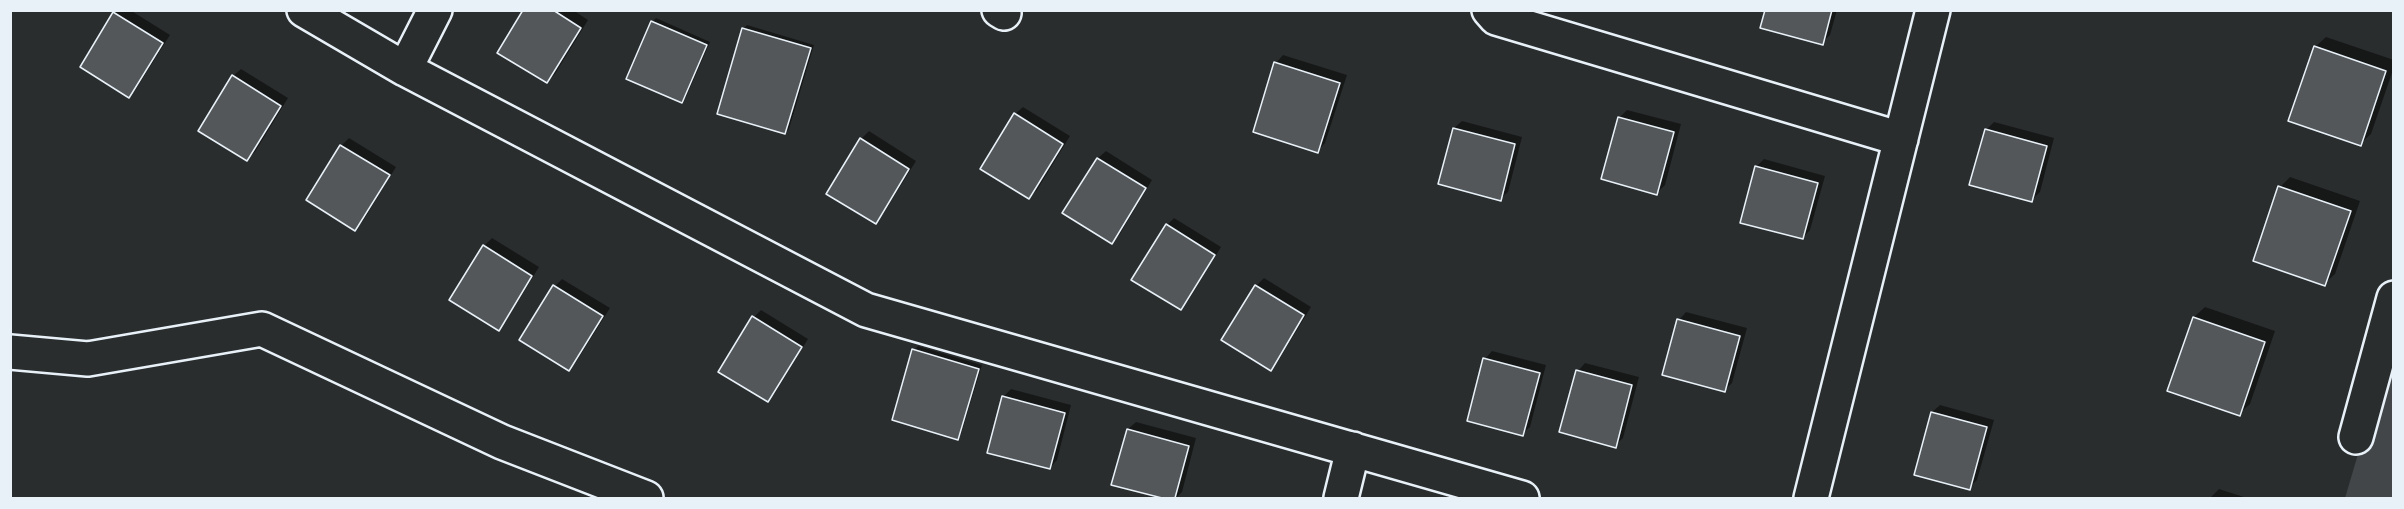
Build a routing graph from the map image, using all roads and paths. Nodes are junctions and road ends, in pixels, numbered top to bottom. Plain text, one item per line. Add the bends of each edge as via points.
1 (304, 10) edge
2 (435, 10) edge
3 (1490, 10) edge
4 (1933, 10) edge
5 (405, 69) junction
6 (1900, 139) junction
7 (2394, 298) edge
8 (10, 352) edge
9 (2356, 437) dead end
10 (1353, 449) junction
11 (646, 498) edge
12 (1341, 498) edge
13 (1522, 498) edge
14 (1811, 498) edge

1 - 5 street
2 - 5 street
3 - 6 street via 1496,18
4 - 6 street
5 - 10 street via 866,310
6 - 14 street
7 - 9 street
8 - 11 street via 88,359 262,329 502,442
10 - 12 street
10 - 13 street

